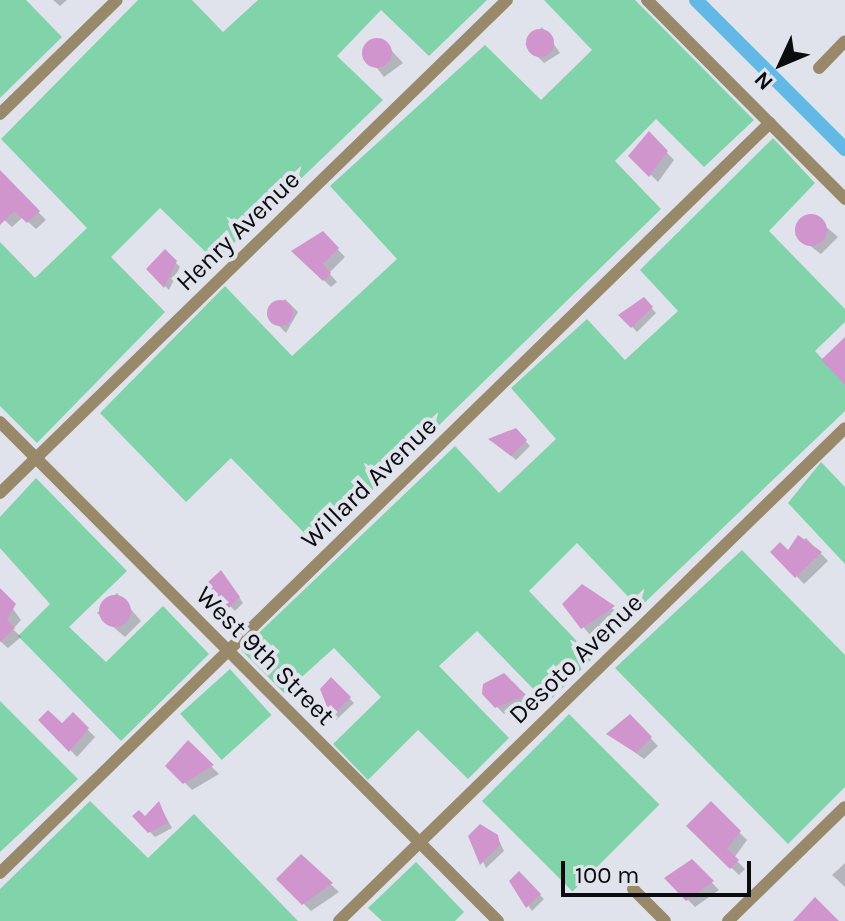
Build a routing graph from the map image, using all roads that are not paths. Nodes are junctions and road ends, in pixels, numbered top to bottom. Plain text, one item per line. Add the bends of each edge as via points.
1 (117, 0) edge
2 (507, 0) edge
3 (647, 0) edge
4 (845, 41) edge
5 (819, 68) dead end
6 (0, 114) edge
7 (770, 123) junction
8 (845, 199) edge
9 (0, 422) edge
10 (845, 428) edge
11 (36, 458) junction
12 (0, 493) edge
13 (229, 650) junction
14 (845, 807) edge
15 (419, 842) junction
16 (0, 873) edge
17 (633, 889) dead end
18 (339, 921) edge
19 (498, 921) edge
20 (665, 921) edge
21 (728, 921) edge

1 - 6 street
2 - 11 street, Henry Avenue
3 - 7 street
4 - 5 street
7 - 8 street
7 - 13 street, Willard Avenue
9 - 11 street, West 9th Street
10 - 15 street, Desoto Avenue
11 - 12 street, Henry Avenue
11 - 13 street, West 9th Street
13 - 15 street, West 9th Street
13 - 16 street, Willard Avenue
14 - 21 street
15 - 18 street, Desoto Avenue
15 - 19 street, West 9th Street
17 - 20 street

